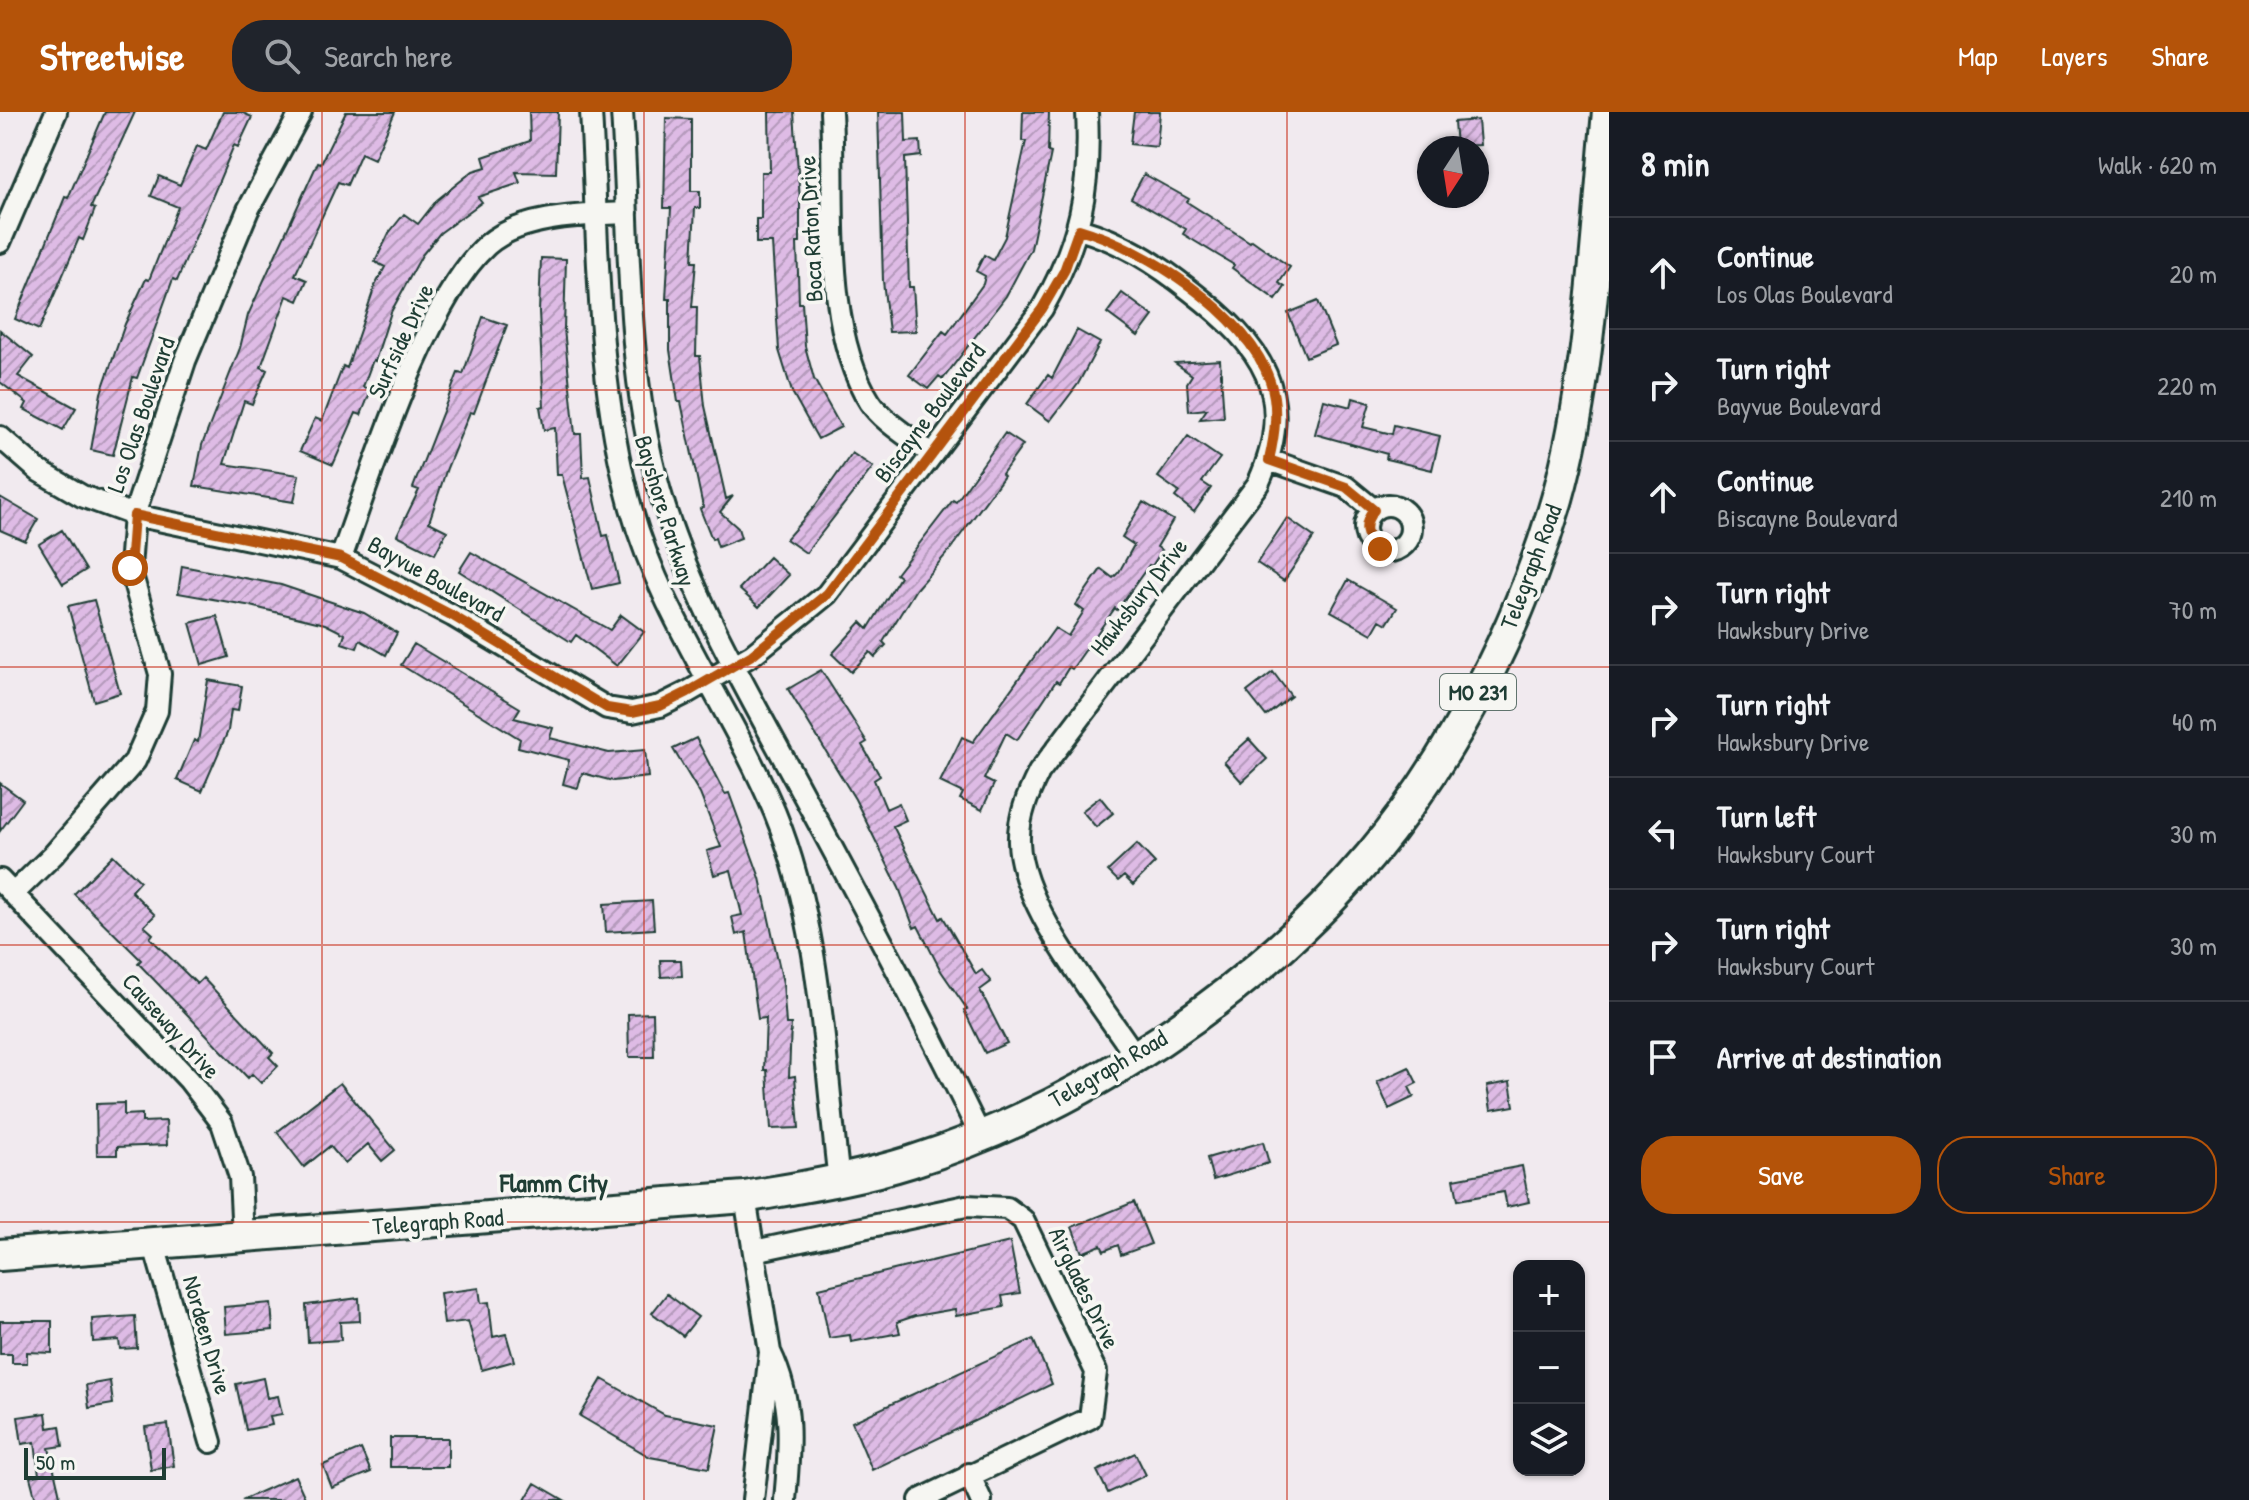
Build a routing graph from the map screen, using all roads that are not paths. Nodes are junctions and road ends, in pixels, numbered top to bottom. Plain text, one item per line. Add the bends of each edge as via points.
1 (56, 112) edge
2 (301, 112) edge
3 (591, 112) edge
4 (622, 112) edge
5 (831, 112) edge
6 (1087, 112) edge
7 (1608, 112) edge
8 (627, 213) junction
9 (595, 215) junction
10 (1079, 229) junction
11 (0, 242) edge
12 (0, 437) edge
13 (931, 454) junction
14 (1269, 460) junction
15 (1374, 510) dead end
16 (134, 515) junction
17 (341, 558) junction
18 (734, 666) junction
19 (705, 682) junction
20 (7, 887) edge
21 (1136, 1057) junction
22 (980, 1135) junction
23 (839, 1181) junction
24 (745, 1197) junction
25 (243, 1237) junction
26 (153, 1242) junction
27 (754, 1251) junction
28 (0, 1255) edge
29 (770, 1352) junction
30 (211, 1442) dead end
31 (969, 1474) junction
32 (753, 1500) edge
33 (785, 1500) edge
34 (920, 1500) edge
35 (981, 1500) edge

1 - 11 street
2 - 16 street, Los Olas Boulevard via 248,210 191,347
3 - 9 street, Bayshore Parkway
4 - 8 street, Bayshore Parkway
5 - 13 street, Boca Raton Drive via 835,290 854,367 871,404
6 - 10 street, Biscayne Boulevard via 1087,186
7 - 21 main road, Telegraph Road / MO 231 via 1579,384 1557,499 1483,685 1370,856 1283,945
8 - 9 street, Surfside Drive
8 - 18 street, Bayshore Parkway via 634,348 651,456 682,555
9 - 17 street, Surfside Drive via 551,218 488,243 461,276 410,379
9 - 19 street, Bayshore Parkway via 605,381 629,498 666,605
10 - 13 street, Biscayne Boulevard via 1064,271 1042,309
10 - 14 street, Hawksbury Drive via 1139,252 1249,341 1275,404
12 - 16 street, Bayvue Boulevard via 71,490
13 - 18 street, Biscayne Boulevard via 827,594
14 - 15 street via 1346,487
14 - 21 street, Hawksbury Drive via 1245,502 1039,772 1021,817 1021,863 1032,895
16 - 17 street, Bayvue Boulevard
16 - 20 street, Los Olas Boulevard via 130,568 160,674 157,711 135,761 54,854
17 - 19 street, Bayvue Boulevard via 453,616 607,708 632,712 660,706
18 - 19 street, Biscayne Boulevard
18 - 22 street, Bayshore Parkway via 926,1022
19 - 23 street, Bayshore Parkway via 750,760 794,870 815,975
20 - 25 street, Causeway Drive via 189,1080 222,1123 240,1177
21 - 22 main road, Telegraph Road / MO 231
22 - 23 main road, Telegraph Road / MO 231 via 912,1162
23 - 24 main road, Telegraph Road / MO 231
24 - 25 main road, Telegraph Road / MO 231
24 - 27 street
25 - 26 main road, Telegraph Road / MO 231
26 - 28 main road, Telegraph Road / MO 231
26 - 30 street, Nordeen Drive
27 - 29 street
27 - 31 street, Airglades Drive via 966,1206 1007,1208 1023,1220 1096,1372 1090,1418
29 - 32 street
29 - 33 street via 788,1401 791,1438
31 - 34 street, Airglades Drive
31 - 35 street

